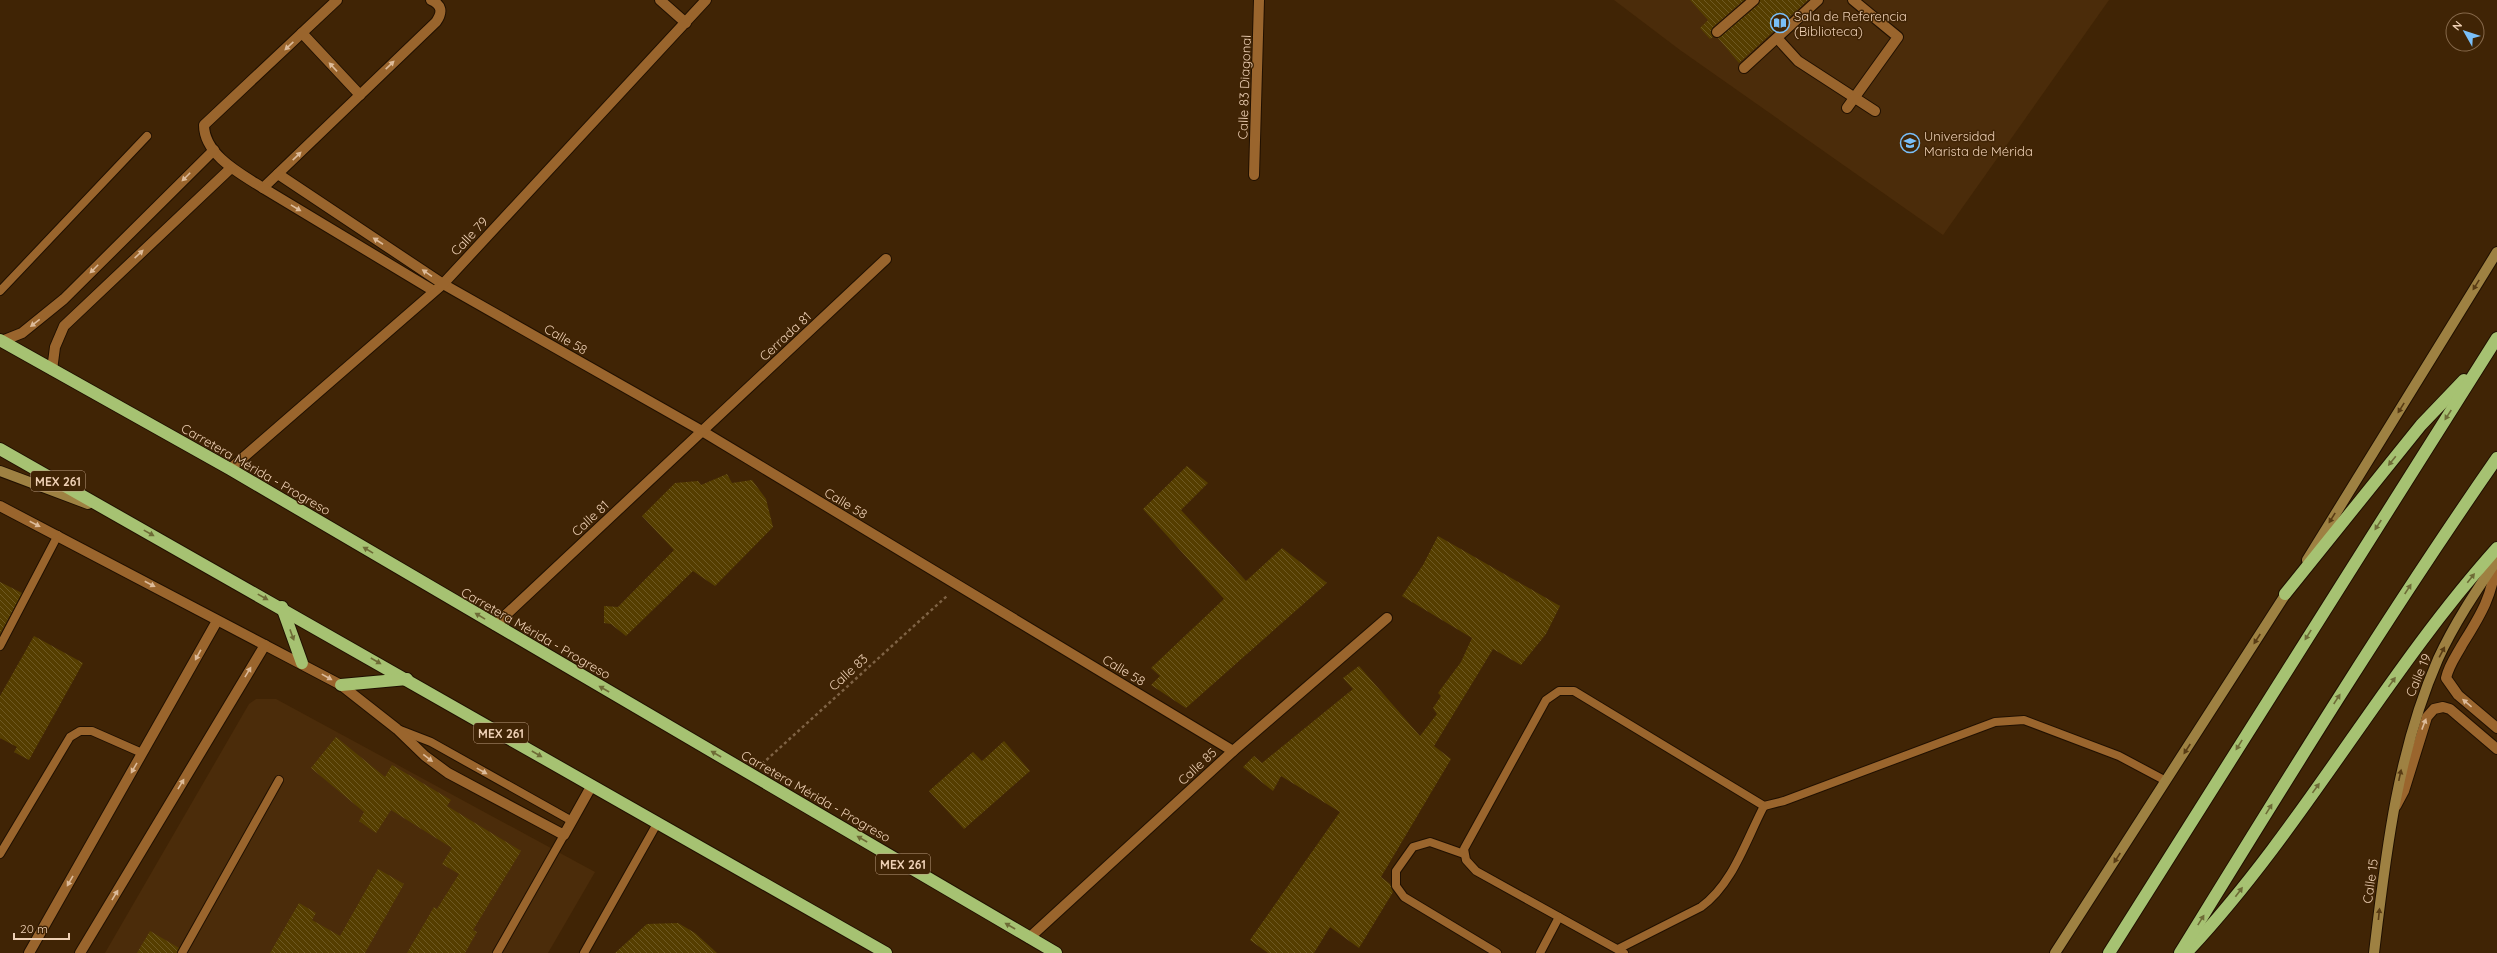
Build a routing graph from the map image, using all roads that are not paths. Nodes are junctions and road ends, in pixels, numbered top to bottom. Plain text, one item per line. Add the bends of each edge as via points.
1 (338, 0) edge
2 (431, 0) edge
3 (660, 0) edge
4 (706, 0) edge
5 (1259, 0) edge
6 (1754, 0) edge
7 (1818, 0) edge
8 (1853, 0) edge
9 (686, 23) junction
10 (1717, 32) dead end
11 (302, 33) junction
12 (1778, 39) junction
13 (1744, 68) dead end
14 (360, 95) junction
15 (1847, 108) dead end
16 (1875, 111) dead end
17 (147, 136) dead end
18 (214, 150) junction
19 (231, 168) junction
20 (278, 174) junction
21 (1254, 175) dead end
22 (263, 188) junction
23 (2497, 252) edge
24 (886, 259) dead end
25 (443, 284) junction
26 (0, 291) edge
27 (434, 291) junction
28 (2497, 338) edge
29 (1, 340) edge
30 (2484, 359) junction
31 (52, 370) junction
32 (702, 431) junction
33 (0, 449) edge
34 (2497, 458) edge
35 (230, 469) junction
36 (0, 471) edge
37 (0, 506) edge
38 (116, 514) junction
39 (58, 535) junction
40 (2497, 548) edge
41 (2496, 562) edge
42 (2285, 594) junction
43 (282, 607) junction
44 (1387, 618) dead end
45 (217, 621) junction
46 (495, 625) junction
47 (265, 645) junction
48 (0, 646) edge
49 (302, 664) junction
50 (407, 679) junction
51 (341, 685) junction
52 (2497, 728) edge
53 (397, 729) junction
54 (2497, 749) edge
55 (1233, 750) junction
56 (142, 753) junction
57 (279, 780) dead end
58 (2166, 781) junction
59 (592, 785) junction
60 (1764, 806) junction
61 (2392, 813) junction
62 (572, 821) junction
63 (658, 822) junction
64 (564, 835) junction
65 (0, 854) edge
66 (1464, 854) junction
67 (1559, 917) junction
68 (1029, 938) junction
69 (1621, 951) edge
70 (881, 952) edge
71 (29, 953) edge
72 (80, 953) edge
73 (182, 953) edge
74 (497, 953) edge
75 (584, 953) edge
76 (1056, 953) edge
77 (1497, 953) edge
78 (1540, 953) edge
79 (2055, 953) edge
80 (2109, 953) edge
81 (2180, 953) edge
82 (2186, 953) edge
83 (2374, 953) edge

1 - 11 street
14 -> 2 street via 441,15 441,9
3 - 9 street
4 - 9 street, Calle 79
5 - 21 street, Calle 83 Diagonal
6 - 10 street
7 - 12 street
8 - 15 street via 1898,37
9 - 25 street, Calle 79
14 -> 11 street
11 -> 18 street via 204,125 204,135
12 - 13 street
12 - 16 street via 1798,60
20 -> 14 street
17 - 26 lane
18 - 19 street
18 -> 29 street via 64,299 22,333
19 - 22 street
31 -> 19 street via 55,347 64,326
20 - 22 street
25 -> 20 street, Calle 58
22 -> 27 street
23 -> 42 main road
24 - 32 street, Cerrada 81
25 - 27 street, Calle 79
25 - 32 street, Calle 58
27 - 35 street, Calle 79
28 - 30 highway
29 - 31 highway, Carretera Mérida - Progreso / MEX 261
30 -> 42 highway via 2421,425
30 -> 80 highway
31 - 35 highway, Carretera Mérida - Progreso / MEX 261
32 - 46 street, Calle 81
32 - 55 street, Calle 58
33 - 38 highway, MEX 261
81 -> 34 highway via 2324,719 2438,542
46 -> 35 highway, Carretera Mérida - Progreso / MEX 261
36 - 38 main road
37 -> 39 street
38 -> 43 highway, MEX 261
39 -> 45 street
39 - 48 lane
82 -> 40 highway via 2222,915 2426,635
52 -> 41 street via 2458,695 2446,678 2448,668 2490,595
61 -> 41 main road, Calle 19 via 2404,754 2419,705 2433,671 2473,596
42 -> 58 main road
43 -> 49 highway
43 -> 50 highway, MEX 261
44 - 55 street, Calle 85
45 - 47 street
45 -> 56 street
68 -> 46 highway, Carretera Mérida - Progreso / MEX 261
47 - 49 street
72 -> 47 street
49 -> 51 street
50 - 51 highway
50 -> 59 highway, MEX 261
51 - 53 street
53 -> 62 lane via 431,742
53 -> 64 street via 425,756 448,772
61 -> 54 street via 2404,791 2427,717 2434,708 2450,709
55 - 68 street, Calle 85
56 - 65 lane via 92,731 80,731 70,737
56 -> 71 street
57 - 73 lane
58 - 60 lane via 2119,756 2024,720 1995,722 1784,801
58 -> 79 main road
59 - 62 street
59 - 63 highway, MEX 261
60 - 66 lane via 1574,691 1559,691 1546,700 1464,849
60 - 69 lane via 1723,887 1713,898
83 -> 61 main road, Calle 15
62 - 64 street
63 - 70 highway, MEX 261
63 - 75 lane
64 - 74 lane
66 - 67 lane via 1476,871
66 - 77 lane via 1430,842 1413,847 1396,871 1396,886 1404,897
67 - 69 lane
67 - 78 lane
68 - 76 highway, Carretera Mérida - Progreso / MEX 261

